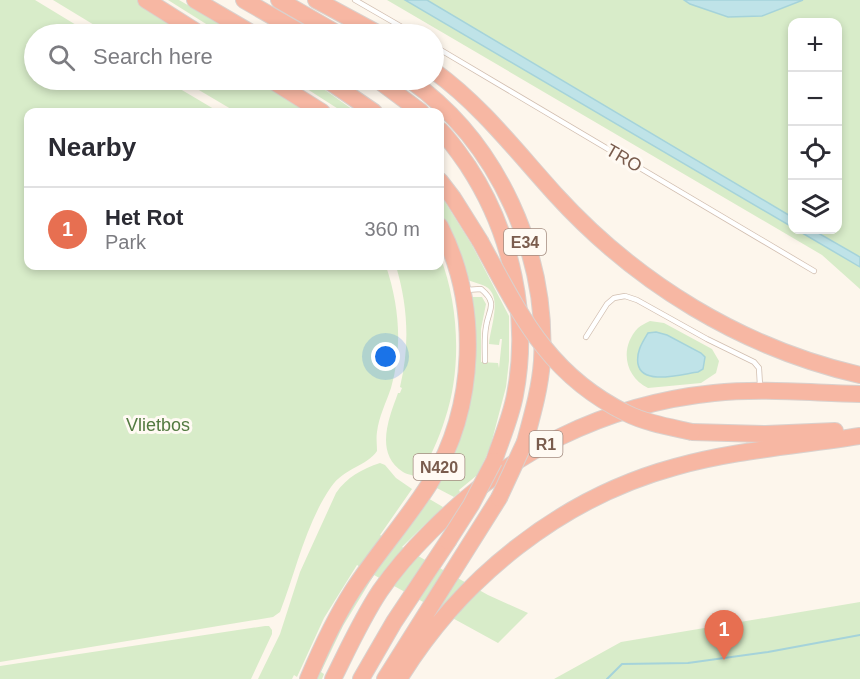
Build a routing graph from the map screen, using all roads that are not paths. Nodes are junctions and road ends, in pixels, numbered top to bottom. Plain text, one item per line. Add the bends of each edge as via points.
1 (146, 0) edge
2 (160, 0) edge
3 (195, 0) edge
4 (244, 0) edge
5 (279, 0) edge
6 (316, 0) edge
7 (355, 0) edge
8 (184, 24) edge
9 (197, 24) edge
10 (236, 24) edge
11 (286, 24) edge
12 (321, 24) edge
13 (360, 24) edge
14 (397, 24) edge
15 (444, 52) edge
16 (444, 78) edge
17 (287, 90) edge
18 (300, 90) edge
19 (342, 90) edge
20 (391, 90) edge
21 (422, 90) edge
22 (316, 108) edge
23 (330, 108) edge
24 (368, 108) edge
25 (416, 108) edge
26 (443, 108) edge
27 (444, 109) edge
28 (444, 134) edge
29 (444, 186) edge
30 (444, 236) edge
31 (444, 256) edge
32 (814, 271) dead end
33 (463, 290) junction
34 (586, 337) dead end
35 (485, 361) dead end
36 (860, 375) edge
37 (760, 392) junction
38 (860, 394) edge
39 (860, 430) edge
40 (860, 436) edge
41 (300, 679) edge
42 (308, 679) edge
43 (333, 679) edge
44 (361, 679) edge
45 (385, 679) edge
46 (399, 679) edge

1 - 8 highway
2 - 9 highway
3 - 10 highway
4 - 11 highway
5 - 12 highway
6 - 13 highway
7 - 14 lane
15 - 32 lane, TRO
16 - 36 highway via 489,119 588,228 662,289 732,330 794,355
17 - 22 highway
18 - 23 highway
19 - 24 highway
20 - 25 highway
21 - 26 highway, E34, bridge
27 - 45 highway, E34, bridge via 478,146 501,182 519,222 540,306 536,403 525,442 499,498
28 - 44 highway, E34, bridge via 477,180 502,233 515,279 521,342 515,396 494,461 471,505
29 - 39 highway, bridge via 480,241 528,328 554,361 590,392 627,414 692,432
30 - 33 highway, N420
31 - 41 highway, N420 via 453,282 459,330 456,390 449,420 425,476 341,595
33 - 35 lane via 481,289 492,304 486,327
33 - 42 highway, N420 via 468,336 466,378 454,431 431,482 342,608
34 - 37 lane via 614,298 638,300 754,362 759,368
37 - 38 highway, R1
37 - 43 highway, R1 via 678,398 611,414 552,440 496,475 444,518 397,568 366,615
40 - 46 highway via 674,467 583,504 534,534 479,579 432,632

